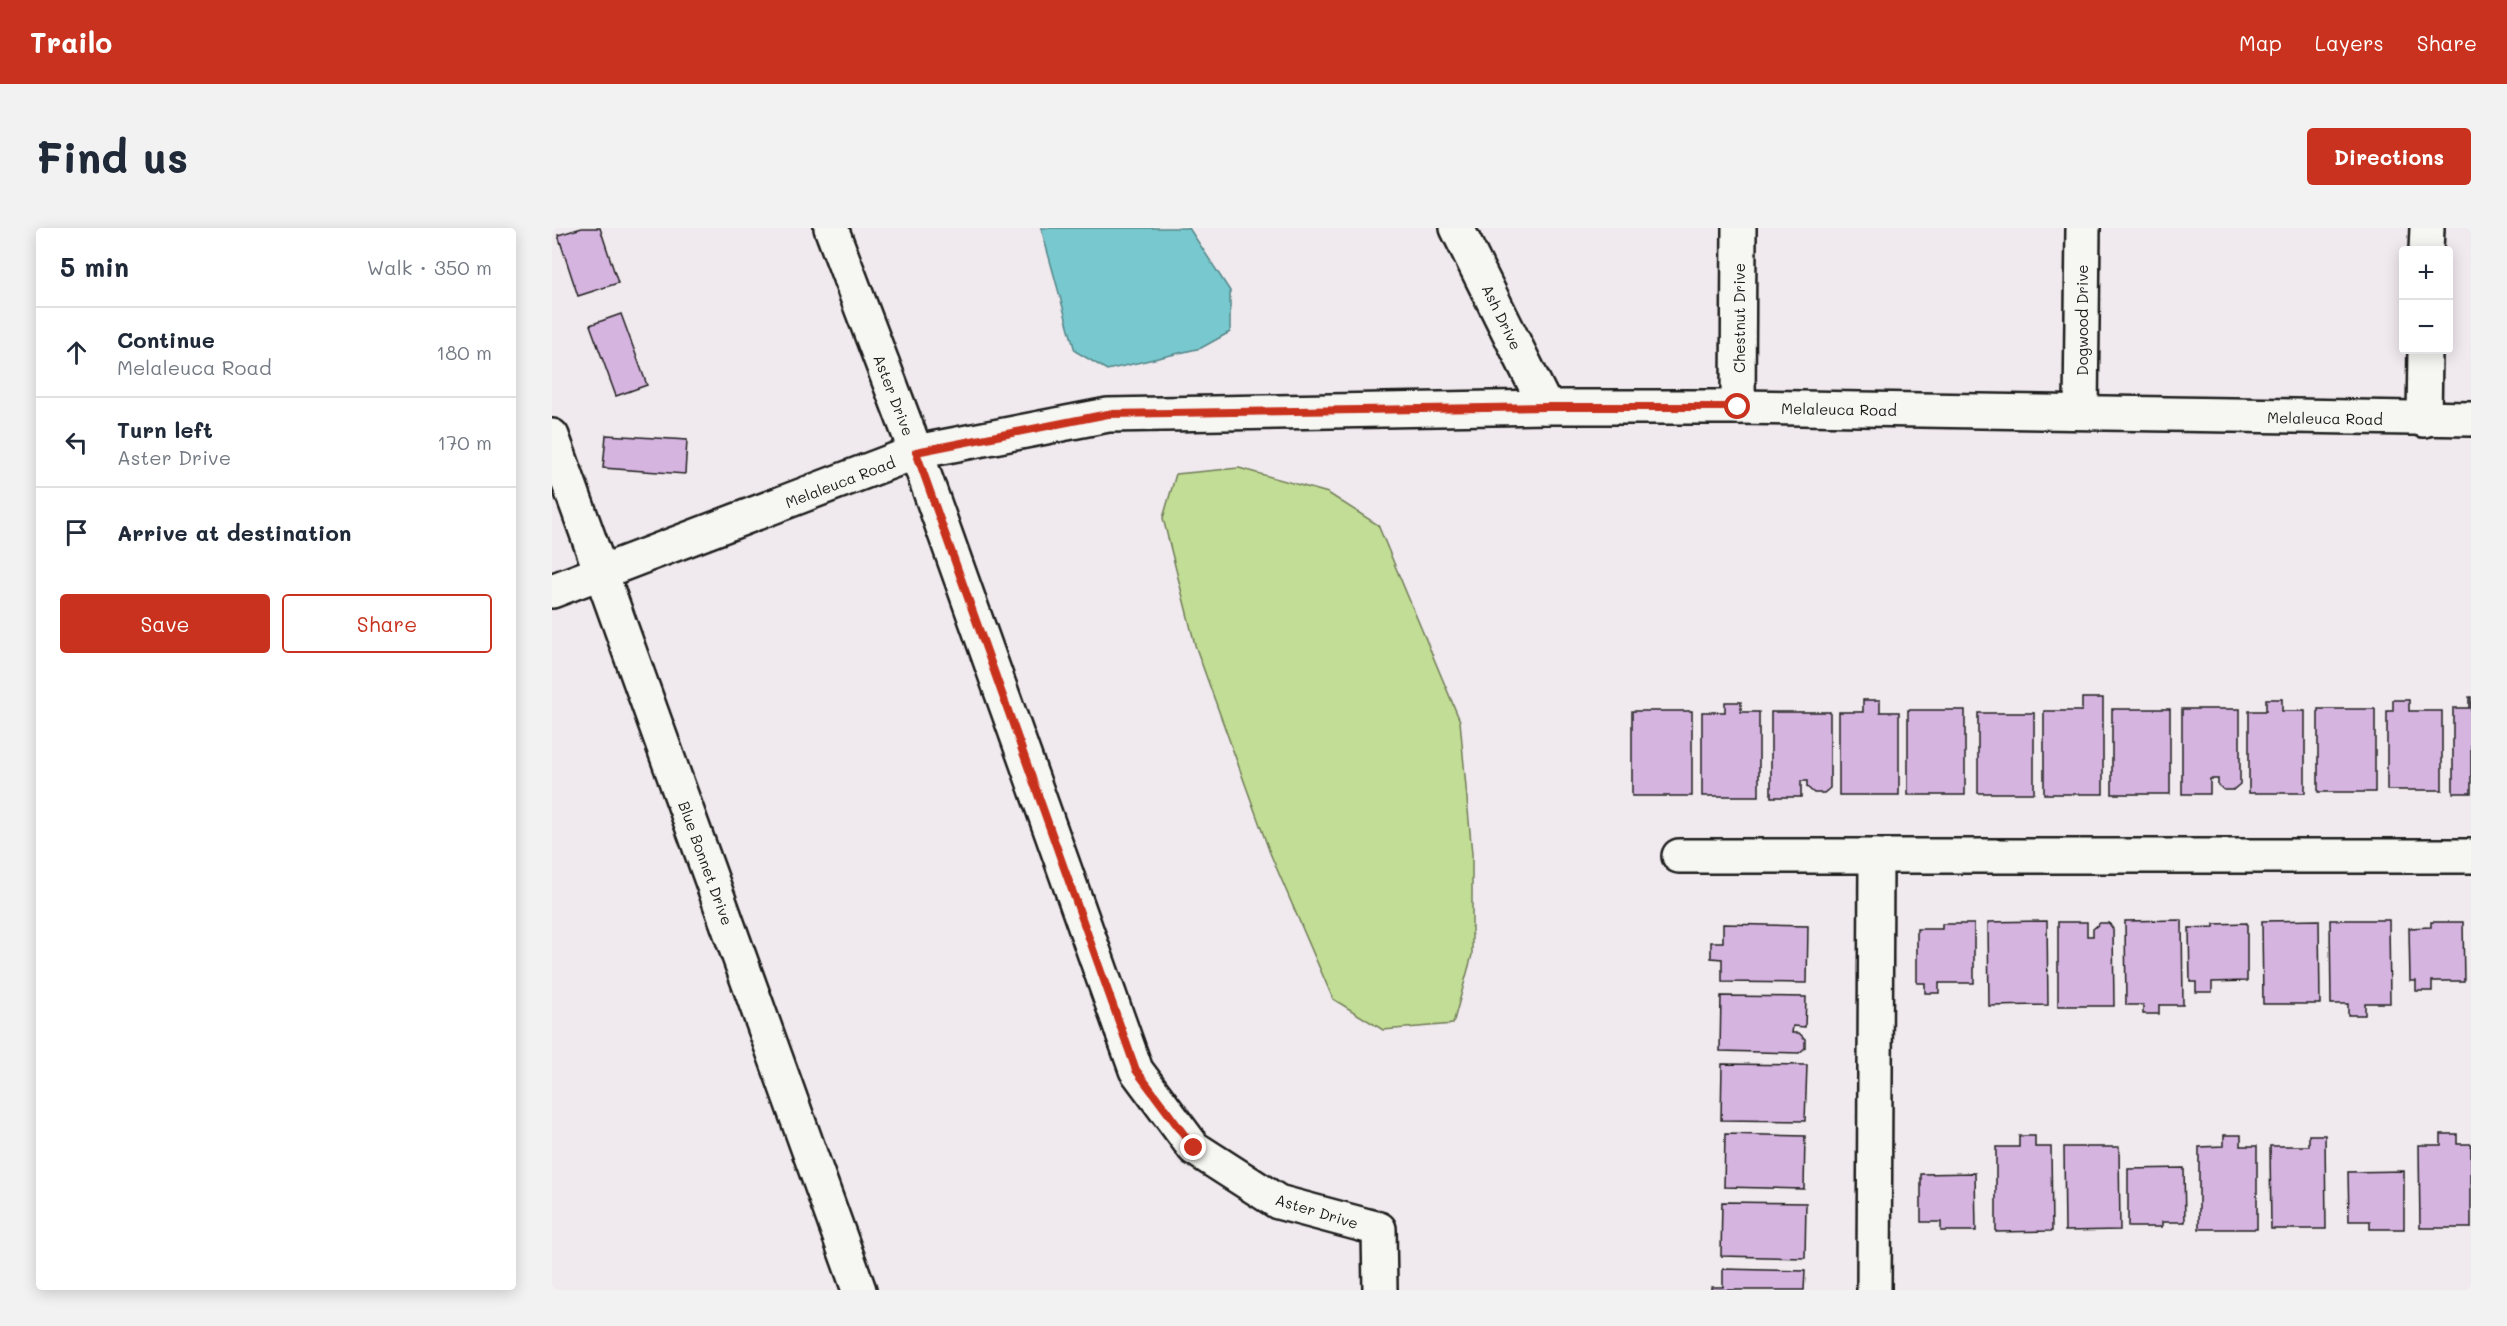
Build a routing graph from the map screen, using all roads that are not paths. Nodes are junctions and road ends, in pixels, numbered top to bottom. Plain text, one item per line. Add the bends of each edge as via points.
1 (831, 228) edge
2 (1457, 228) edge
3 (1739, 228) edge
4 (2083, 228) edge
5 (2427, 228) edge
6 (2426, 246) edge
7 (2425, 354) edge
8 (1546, 407) junction
9 (1738, 407) junction
10 (2081, 412) junction
11 (2471, 419) edge
12 (2424, 420) junction
13 (552, 436) edge
14 (916, 452) junction
15 (602, 574) junction
16 (552, 591) edge
17 (1678, 856) dead end
18 (1876, 856) junction
19 (2471, 856) edge
20 (859, 1290) edge
21 (1380, 1290) edge
22 (1874, 1290) edge

1 - 14 street, Aster Drive
2 - 8 street, Ash Drive
3 - 9 street, Chestnut Drive
4 - 10 street, Dogwood Drive
5 - 6 street
7 - 12 street
8 - 9 street, Melaleuca Road
8 - 14 street, Melaleuca Road via 1108,414
9 - 10 street, Melaleuca Road
10 - 12 street, Melaleuca Road
11 - 12 street, Melaleuca Road
13 - 15 street, Blue Bonnet Drive
14 - 15 street, Melaleuca Road
14 - 21 street, Aster Drive via 1136,1070 1194,1148 1278,1202 1379,1229
15 - 16 street, Melaleuca Road
15 - 20 street, Blue Bonnet Drive
17 - 18 street
18 - 19 street
18 - 22 street

